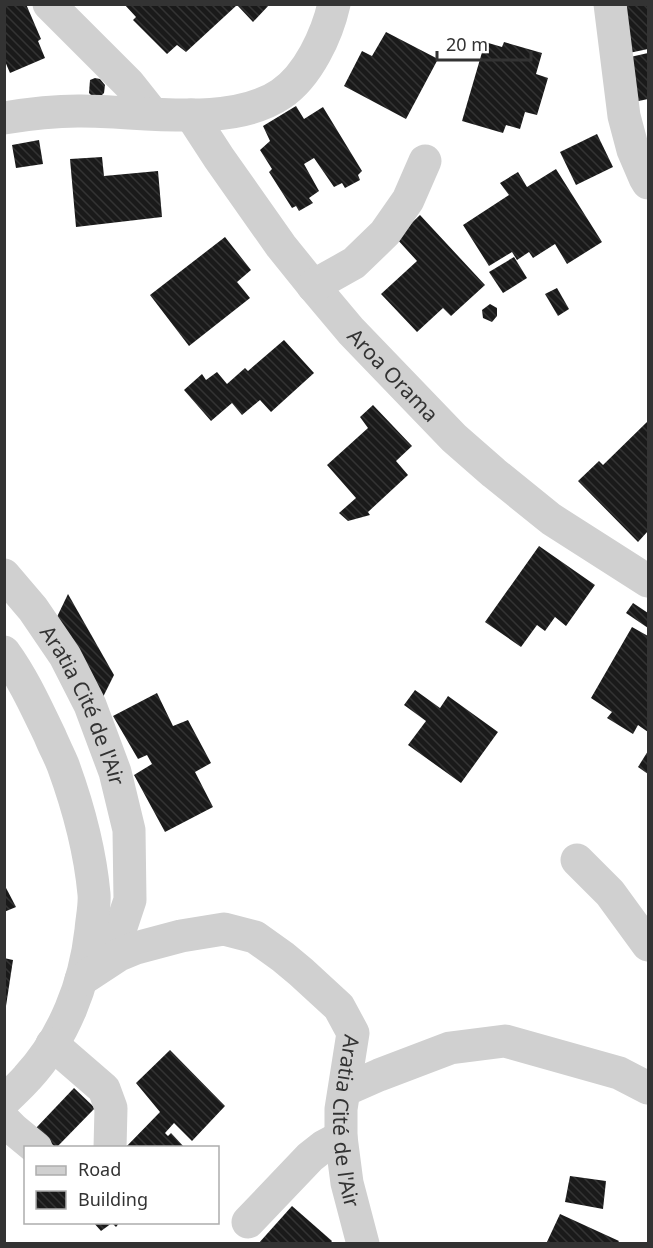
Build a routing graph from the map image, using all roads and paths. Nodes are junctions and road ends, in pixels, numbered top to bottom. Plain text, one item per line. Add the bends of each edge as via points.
1 (48, 4) edge
2 (610, 4) edge
3 (327, 11) edge
4 (152, 113) junction
5 (191, 115) junction
6 (4, 118) edge
7 (425, 161) dead end
8 (648, 183) edge
9 (313, 286) junction
10 (4, 575) edge
11 (648, 581) edge
12 (4, 652) edge
13 (577, 860) dead end
14 (648, 945) edge
15 (81, 980) junction
16 (52, 1044) junction
17 (648, 1088) edge
18 (345, 1090) junction
19 (4, 1101) edge
20 (4, 1120) edge
21 (341, 1137) junction
22 (34, 1146) edge
23 (110, 1146) edge
24 (248, 1222) dead end
25 (363, 1244) edge

1 - 4 street via 129,84
2 - 8 street via 624,116
3 - 5 street via 319,47 303,73 282,94 232,113
4 - 5 street
4 - 6 street via 77,111
5 - 9 street, Aroa Orama
7 - 9 street via 408,200 385,233 354,263
9 - 11 street, Aroa Orama via 454,438 551,519
10 - 15 street, Aratia Cité de l'Air via 65,656 90,705 115,772 129,830 130,900 115,945
12 - 15 street, Aratia Cité de l'Air via 39,712 63,764 88,852 94,896
13 - 14 street via 610,893
15 - 16 street, Aratia Cité de l'Air via 69,1014
15 - 18 street, Aratia Cité de l'Air via 119,955 181,936 224,929 255,937 339,1007 353,1033
16 - 19 street, Aratia Cité de l'Air via 28,1078
16 - 23 street via 104,1089 111,1108
17 - 18 street via 619,1073 506,1041 450,1048
18 - 21 street, Aratia Cité de l'Air
20 - 22 street
21 - 24 street via 310,1157
21 - 25 street, Aratia Cité de l'Air via 347,1183

